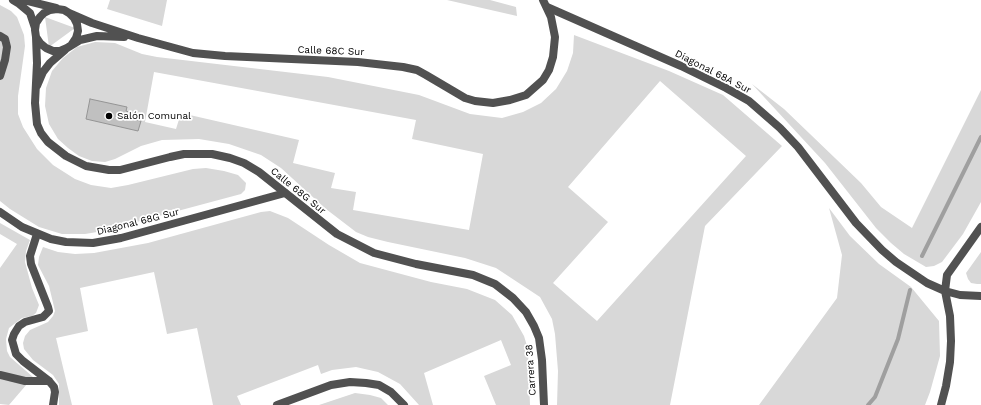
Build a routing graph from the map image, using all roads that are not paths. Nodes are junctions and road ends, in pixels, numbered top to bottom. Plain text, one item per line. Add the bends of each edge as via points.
1 (13, 0) edge
2 (24, 0) edge
3 (545, 4) edge
4 (57, 9) junction
5 (69, 13) junction
6 (36, 34) junction
7 (0, 36) edge
8 (138, 38) junction
9 (69, 46) junction
10 (0, 76) edge
11 (35, 93) junction
12 (285, 193) junction
13 (0, 212) edge
14 (981, 227) edge
15 (37, 234) junction
16 (945, 291) junction
17 (981, 296) edge
18 (526, 312) joint
19 (0, 375) edge
20 (49, 381) junction
21 (53, 405) edge
22 (277, 405) edge
23 (404, 405) edge
24 (544, 405) edge
25 (941, 405) edge

1 - 6 street via 30,13
2 - 4 street
3 - 8 street, Calle 68C Sur via 555,36 549,70 543,80 526,95 496,102 475,101 417,70 398,66 212,55 178,50
3 - 16 street, Diagonal 68A Sur via 681,66 749,101 798,147 856,223 882,250 911,273
4 - 5 street
4 - 6 street via 44,12 36,23
5 - 8 street, Calle 68C Sur
5 - 9 street via 77,24 78,31
6 - 9 street via 40,43 52,51 60,51
6 - 11 street
7 - 10 street via 5,39 7,47
8 - 9 street, Calle 68C Sur via 96,36
9 - 11 street via 43,72
11 - 12 street, Calle 68G Sur via 35,114 41,133 48,142 76,162 97,169 120,170 184,154 206,154 244,163
12 - 15 street, Diagonal 68G Sur via 107,241 66,242
12 - 18 street, Calle 68G Sur via 337,234 362,247 385,257 479,277 504,290
13 - 15 street, Diagonal 68G Sur
14 - 16 street via 950,268
15 - 20 street via 30,256 31,264 49,311 43,317 19,326 12,340 16,354 23,362
16 - 17 street, Diagonal 68A Sur
16 - 25 street via 952,341
18 - 24 street, Carrera 38 via 534,326 541,349
19 - 20 street via 25,381
20 - 21 street via 55,392
22 - 23 street via 331,385 350,382 379,385

